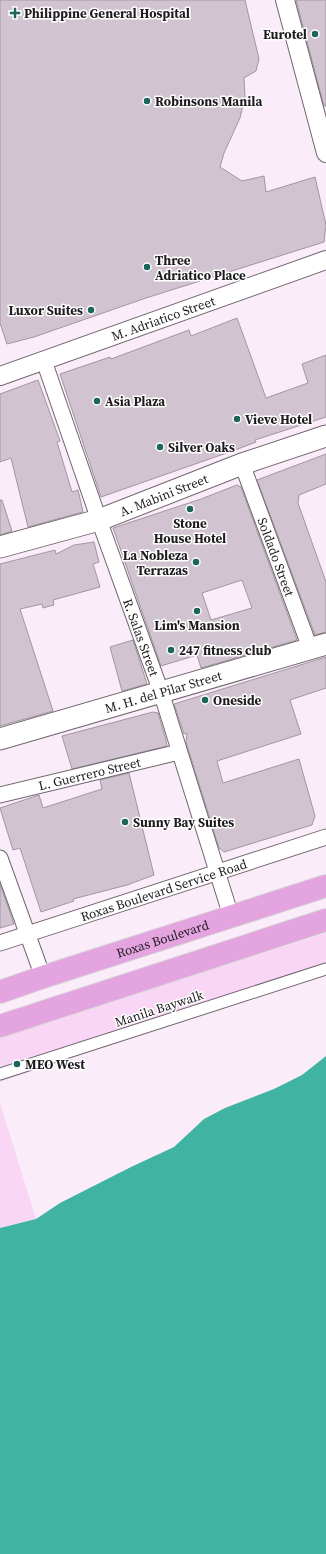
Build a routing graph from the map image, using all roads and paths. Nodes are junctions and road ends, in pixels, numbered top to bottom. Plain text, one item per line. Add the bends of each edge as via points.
1 (285, 0) edge
2 (320, 106) edge
3 (326, 153) edge
4 (326, 260) edge
5 (44, 361) junction
6 (0, 376) edge
7 (326, 436) edge
8 (242, 464) junction
9 (99, 520) junction
10 (0, 547) edge
11 (318, 646) edge
12 (161, 692) junction
13 (0, 739) edge
14 (179, 752) junction
15 (0, 795) edge
16 (326, 837) edge
17 (0, 858) edge
18 (217, 872) junction
19 (326, 886) edge
20 (232, 916) junction
21 (326, 920) edge
22 (27, 933) junction
23 (0, 942) edge
24 (326, 970) edge
25 (44, 977) junction
26 (0, 992) edge
27 (0, 1026) edge
28 (0, 1074) edge

1 - 2 street
2 - 3 street
4 - 5 street, M. Adriatico Street
5 - 6 street, M. Adriatico Street
5 - 9 street, R. Salas Street
7 - 8 main road, A. Mabini Street
8 - 9 main road, A. Mabini Street
8 - 11 street, Soldado Street
9 - 10 main road, A. Mabini Street
9 - 12 street, R. Salas Street
11 - 12 main road, M. H. del Pilar Street
12 - 13 main road, M. H. del Pilar Street
12 - 14 street, R. Salas Street
14 - 15 street, L. Guerrero Street
14 - 18 street, R. Salas Street
16 - 18 street, Roxas Boulevard Service Road
17 - 22 street
18 - 20 street, R. Salas Street
18 - 22 street, Roxas Boulevard Service Road
19 - 20 highway, Roxas Boulevard
20 - 25 highway, Roxas Boulevard
21 - 27 highway
22 - 23 street, Roxas Boulevard Service Road
22 - 25 street
24 - 28 street, Manila Baywalk
25 - 26 highway, Roxas Boulevard

